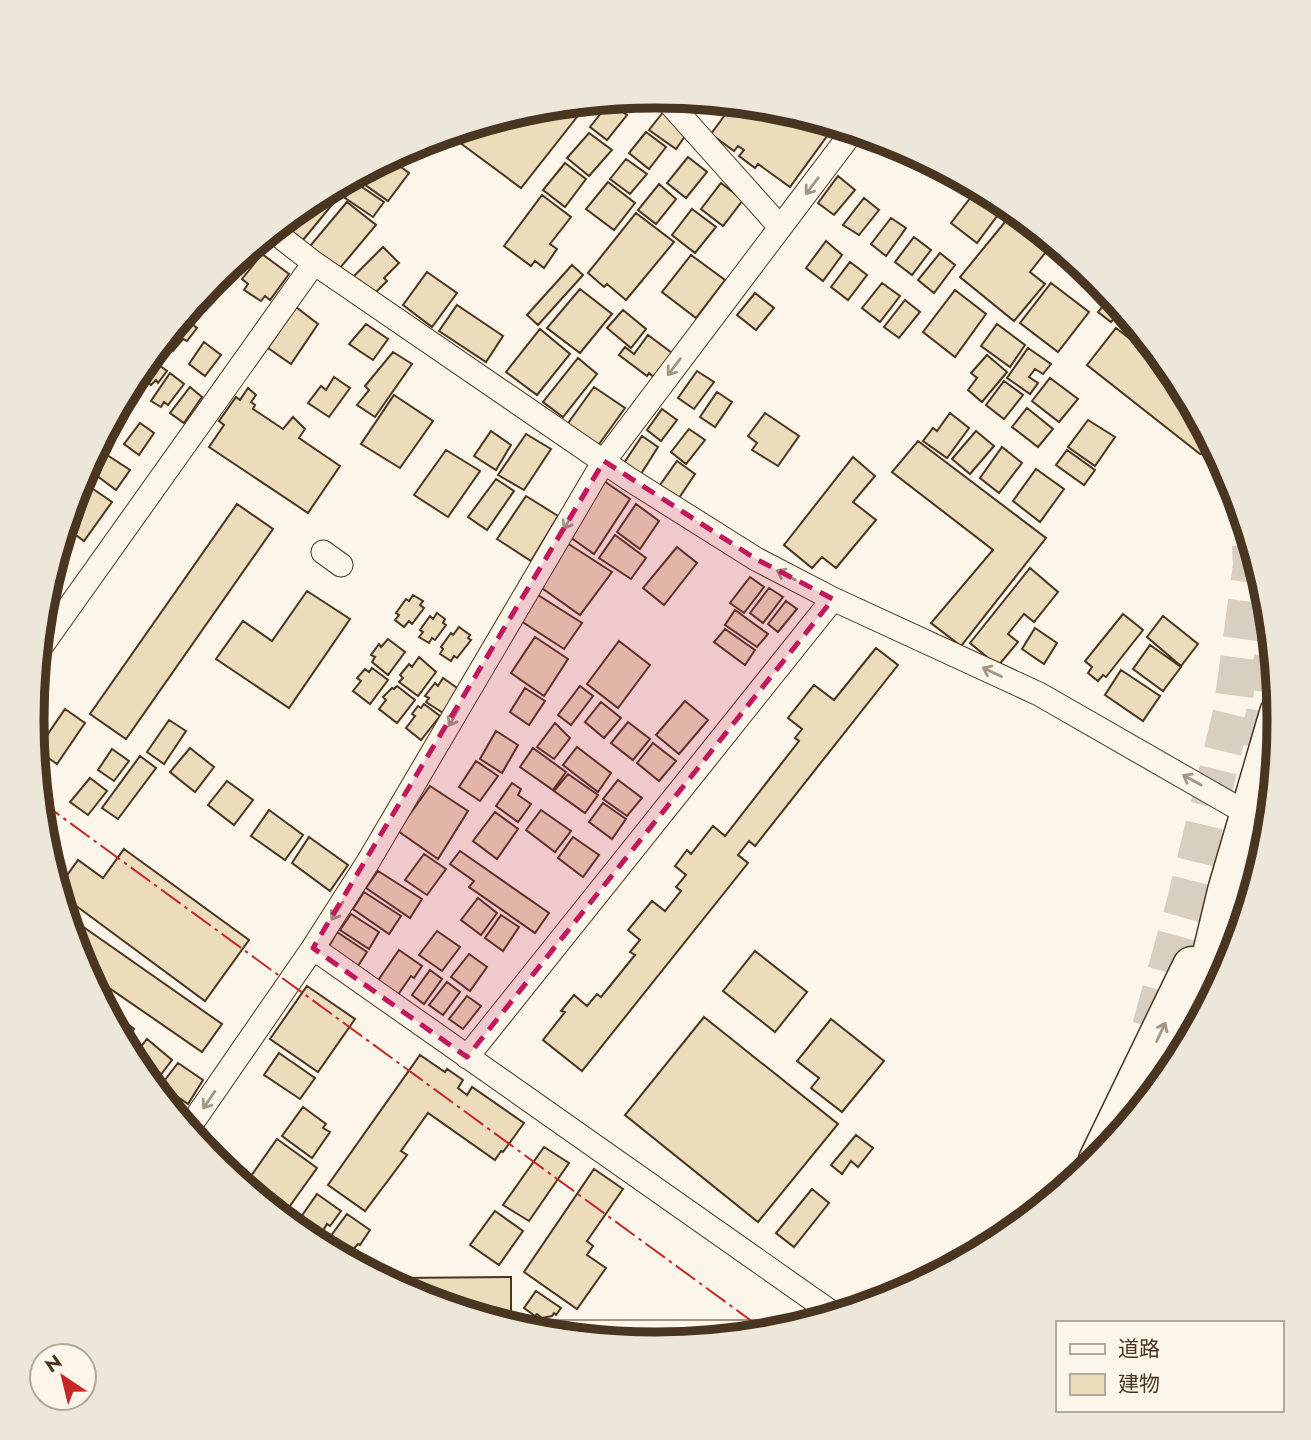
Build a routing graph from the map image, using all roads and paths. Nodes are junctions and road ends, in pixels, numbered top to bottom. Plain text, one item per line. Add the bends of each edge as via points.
1 (675, 109) edge
2 (847, 139) edge
3 (780, 227) junction
4 (281, 237) edge
5 (314, 262) junction
6 (604, 461) junction
7 (833, 598) junction
8 (50, 633) edge
9 (1259, 819) edge
10 (1257, 826) edge
11 (1227, 891) junction
12 (313, 948) junction
13 (1201, 997) tunnel mouth
14 (467, 1057) junction
15 (194, 1120) edge
16 (1117, 1121) edge
17 (825, 1308) edge

1 - 3 street
2 -> 3 street
3 -> 6 street
4 - 5 street
5 - 6 street
5 - 8 street
7 -> 6 street via 756,559
6 -> 12 street via 402,806
9 -> 7 street via 1039,694
7 - 14 street
10 - 11 highway
11 - 13 highway
16 -> 11 highway
12 - 14 street
12 -> 15 street
14 - 17 street

